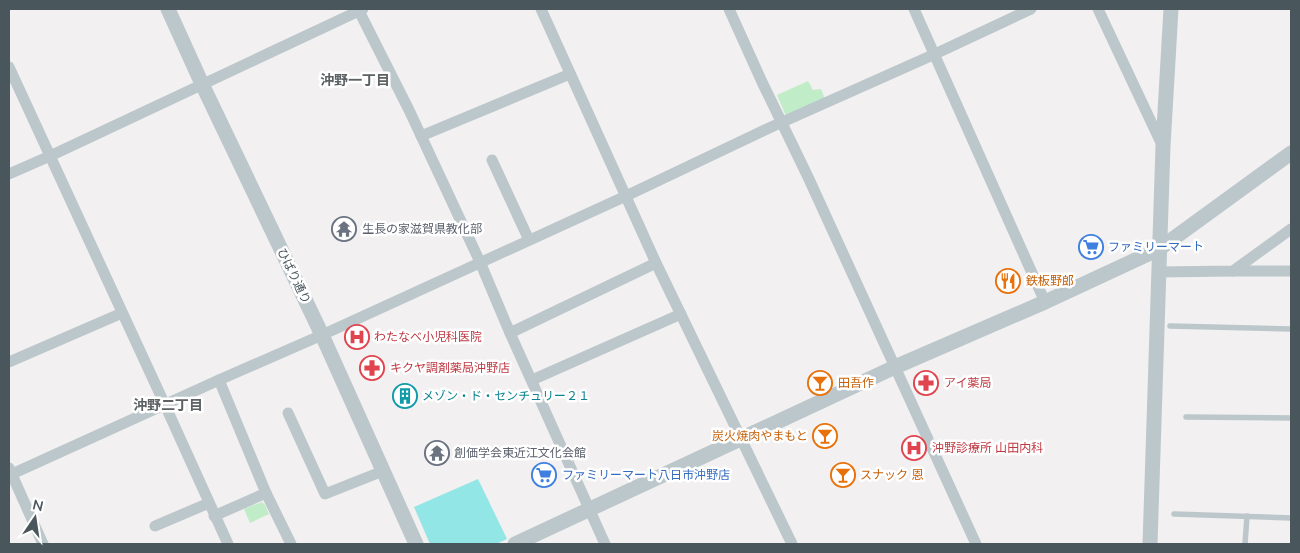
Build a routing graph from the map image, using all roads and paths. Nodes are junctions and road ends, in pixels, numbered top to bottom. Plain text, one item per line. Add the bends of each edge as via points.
1 (168, 9) edge
2 (541, 9) edge
3 (729, 9) edge
4 (914, 9) edge
5 (1031, 9) edge
6 (1098, 9) edge
7 (1171, 9) edge
8 (360, 10) edge
9 (935, 54) junction
10 (9, 67) edge
11 (570, 74) junction
12 (202, 84) junction
13 (782, 122) junction
14 (421, 136) junction
15 (1163, 146) junction
16 (1291, 153) edge
17 (50, 156) junction
18 (492, 160) dead end
19 (9, 174) edge
20 (626, 196) junction
21 (1291, 230) edge
22 (529, 240) junction
23 (1159, 249) junction
24 (480, 262) junction
25 (656, 263) junction
26 (1233, 271) junction
27 (1291, 271) edge
28 (1158, 272) junction
29 (1045, 302) junction
30 (122, 313) junction
31 (681, 314) junction
32 (1170, 326) dead end
33 (1291, 329) edge
34 (510, 333) junction
35 (322, 335) junction
36 (9, 362) edge
37 (895, 367) junction
38 (219, 380) junction
39 (532, 380) junction
40 (165, 405) junction
41 (288, 413) dead end
42 (1186, 418) dead end
43 (1291, 418) edge
44 (741, 438) junction
45 (383, 470) junction
46 (10, 471) edge
47 (266, 493) junction
48 (209, 503) junction
49 (589, 510) junction
50 (1174, 514) dead end
51 (214, 516) junction
52 (1246, 516) junction
53 (1291, 518) edge
54 (155, 526) dead end
55 (43, 544) edge
56 (228, 544) edge
57 (291, 544) edge
58 (416, 544) edge
59 (515, 544) edge
60 (606, 544) edge
61 (792, 544) edge
62 (976, 544) edge
63 (1150, 544) edge
64 (1245, 544) edge

1 - 12 street, ひばり通り
2 - 11 street
3 - 13 street
4 - 9 street
5 - 9 street
6 - 15 street
7 - 15 street
8 - 12 street
8 - 14 street
9 - 13 street
9 - 29 street
10 - 17 street
11 - 14 street
11 - 20 street
12 - 17 street
12 - 35 street, ひばり通り
13 - 20 street
13 - 37 street
14 - 24 street
15 - 23 street
16 - 23 street
17 - 19 street
17 - 30 street
18 - 22 street
20 - 22 street
20 - 25 street
21 - 26 street
22 - 24 street
23 - 28 street
23 - 29 street
24 - 34 street
24 - 35 street
25 - 31 street
25 - 34 street
26 - 27 street
26 - 28 street
28 - 63 street
29 - 37 street
30 - 36 street
30 - 40 street
31 - 39 street
31 - 44 street
32 - 33 lane
34 - 39 street
35 - 38 street
35 - 45 street, ひばり通り
37 - 44 street
37 - 62 street
38 - 40 street
38 - 47 street
39 - 49 street
40 - 46 street
40 - 48 street
41 - 45 street via 325,494
42 - 43 lane
44 - 49 street
44 - 61 street
45 - 58 street, ひばり通り
46 - 55 street
47 - 51 street
47 - 57 street
48 - 51 street
48 - 54 street
49 - 59 street
49 - 60 street
50 - 52 lane
51 - 56 street
52 - 53 lane
52 - 64 lane

